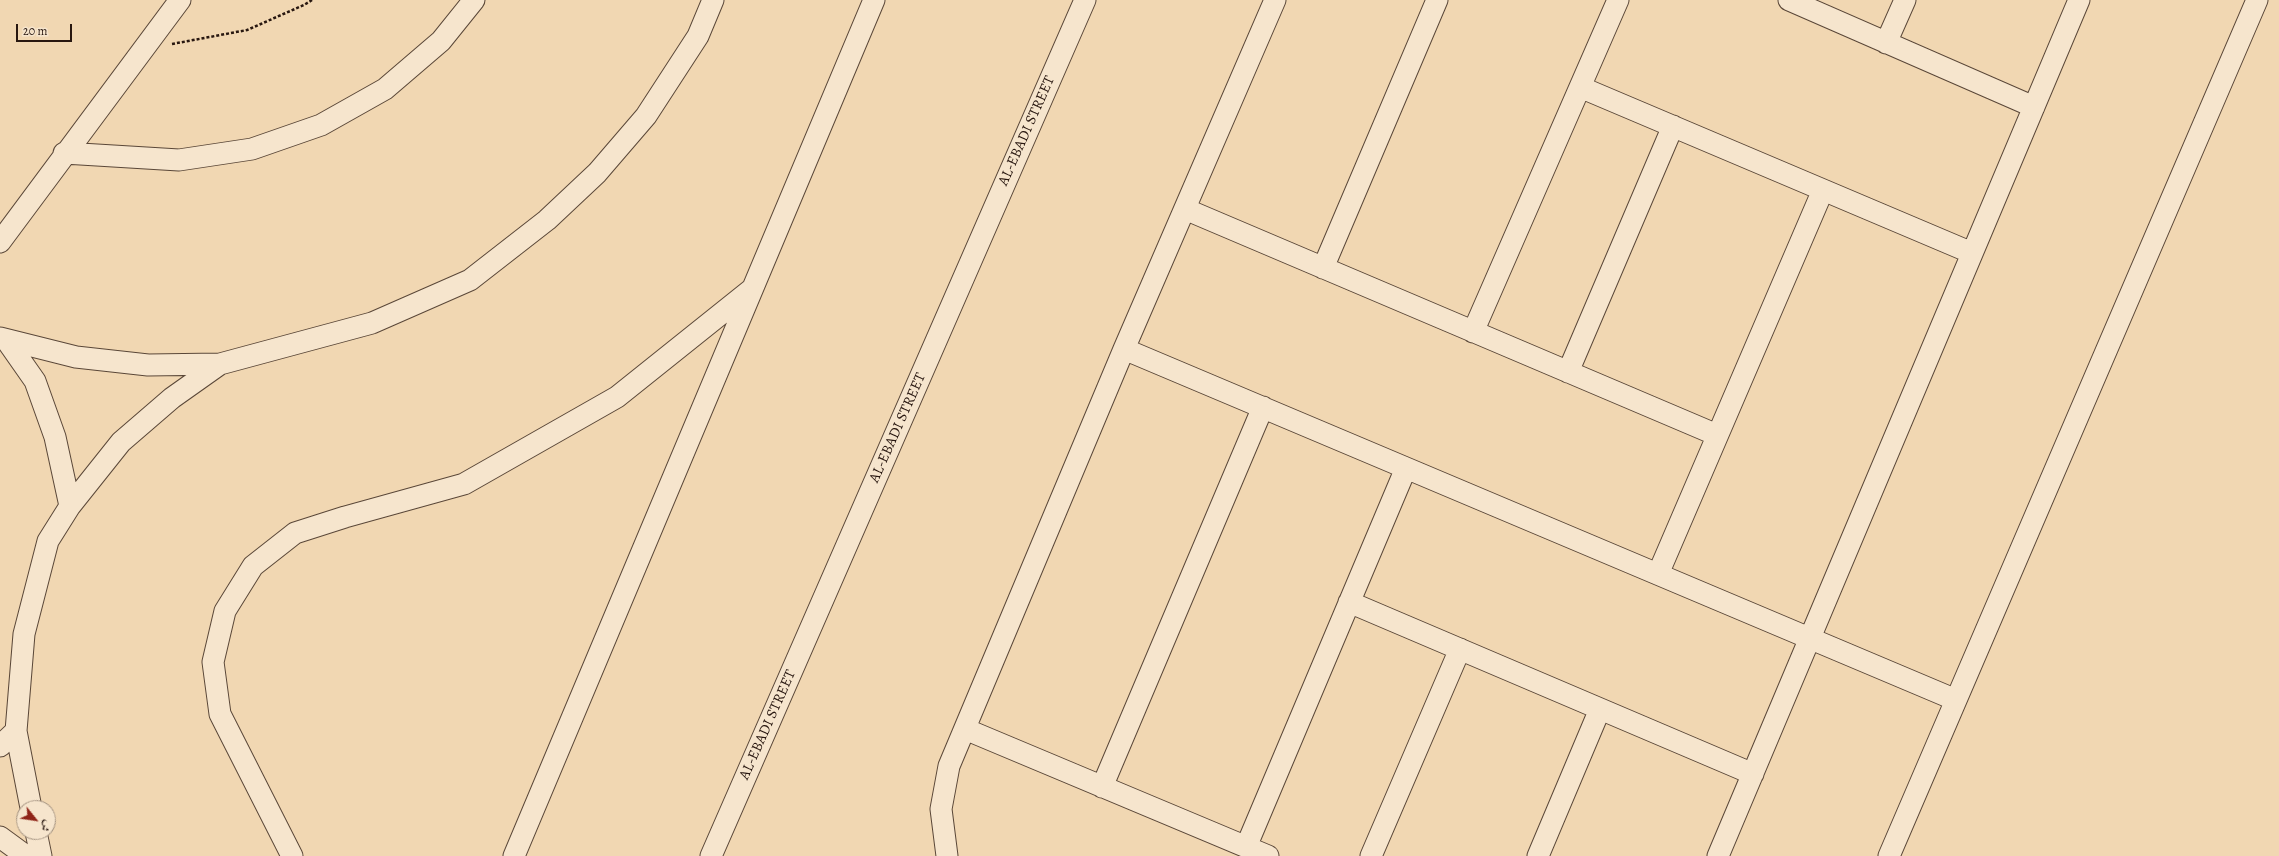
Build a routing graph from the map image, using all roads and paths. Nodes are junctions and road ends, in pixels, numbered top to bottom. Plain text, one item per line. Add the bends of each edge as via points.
1 (180, 0) edge
2 (312, 0) edge
3 (474, 0) edge
4 (713, 0) edge
5 (874, 0) edge
6 (1084, 0) edge
7 (1275, 0) edge
8 (1436, 0) edge
9 (1618, 0) edge
10 (1789, 0) edge
11 (1905, 0) edge
12 (2079, 0) edge
13 (2258, 0) edge
14 (1886, 43) junction
15 (142, 50) junction
16 (1580, 87) junction
17 (2034, 107) junction
18 (1673, 126) junction
19 (64, 153) junction
20 (1823, 190) junction
21 (1185, 209) junction
22 (0, 242) edge
23 (1972, 254) junction
24 (1323, 268) junction
25 (755, 287) junction
26 (1473, 332) junction
27 (3, 340) edge
28 (1124, 349) junction
29 (220, 364) junction
30 (1568, 372) junction
31 (1263, 407) junction
32 (1718, 435) junction
33 (1406, 468) junction
34 (70, 506) junction
35 (1658, 574) junction
36 (1350, 602) junction
37 (1811, 638) junction
38 (1460, 649) junction
39 (1956, 700) junction
40 (1600, 709) junction
41 (964, 729) junction
42 (16, 731) junction
43 (0, 746) edge
44 (1753, 774) junction
45 (1102, 787) junction
46 (29, 800) edge
47 (0, 837) edge
48 (38, 840) edge
49 (1246, 847) junction
50 (26, 856) edge
51 (41, 856) edge
52 (292, 856) edge
53 (514, 856) edge
54 (711, 856) edge
55 (947, 856) edge
56 (1268, 856) edge
57 (1370, 856) edge
58 (1538, 856) edge
59 (1718, 856) edge
60 (1889, 856) edge

1 - 15 street
2 - 15 path via 247,30
3 - 19 street via 441,41 385,89 321,125 252,149 179,160
4 - 29 street via 698,36 646,116 597,173 547,220 470,280 372,322
5 - 25 street
6 - 54 street, AL-EBADI STREET
7 - 21 street
8 - 24 street
9 - 16 street
10 - 14 street
11 - 14 street
12 - 17 street
13 - 39 street
14 - 17 street
15 - 19 street
16 - 18 street
16 - 26 street
17 - 23 street
18 - 20 street
18 - 30 street
19 - 22 street
20 - 23 street
20 - 32 street
21 - 24 street
21 - 28 street
23 - 37 street
24 - 26 street
25 - 52 street via 617,397 464,484 345,516 295,533 253,566 225,611 214,662 220,714
25 - 53 street
26 - 30 street
27 - 29 street via 76,357 148,365
27 - 34 street via 36,380 55,437
28 - 31 street
28 - 41 street
29 - 34 street via 172,398 121,442
30 - 32 street
31 - 33 street
31 - 45 street
32 - 35 street
33 - 35 street
33 - 36 street
34 - 42 street via 48,541 24,634
35 - 37 street
36 - 38 street
36 - 49 street
37 - 39 street
37 - 44 street
38 - 40 street
38 - 57 street
39 - 60 street
40 - 44 street
40 - 58 street
41 - 45 street
41 - 55 street via 949,766 941,809
42 - 43 street
42 - 46 street
44 - 59 street
45 - 49 street
47 - 50 street
48 - 51 street
49 - 56 street

